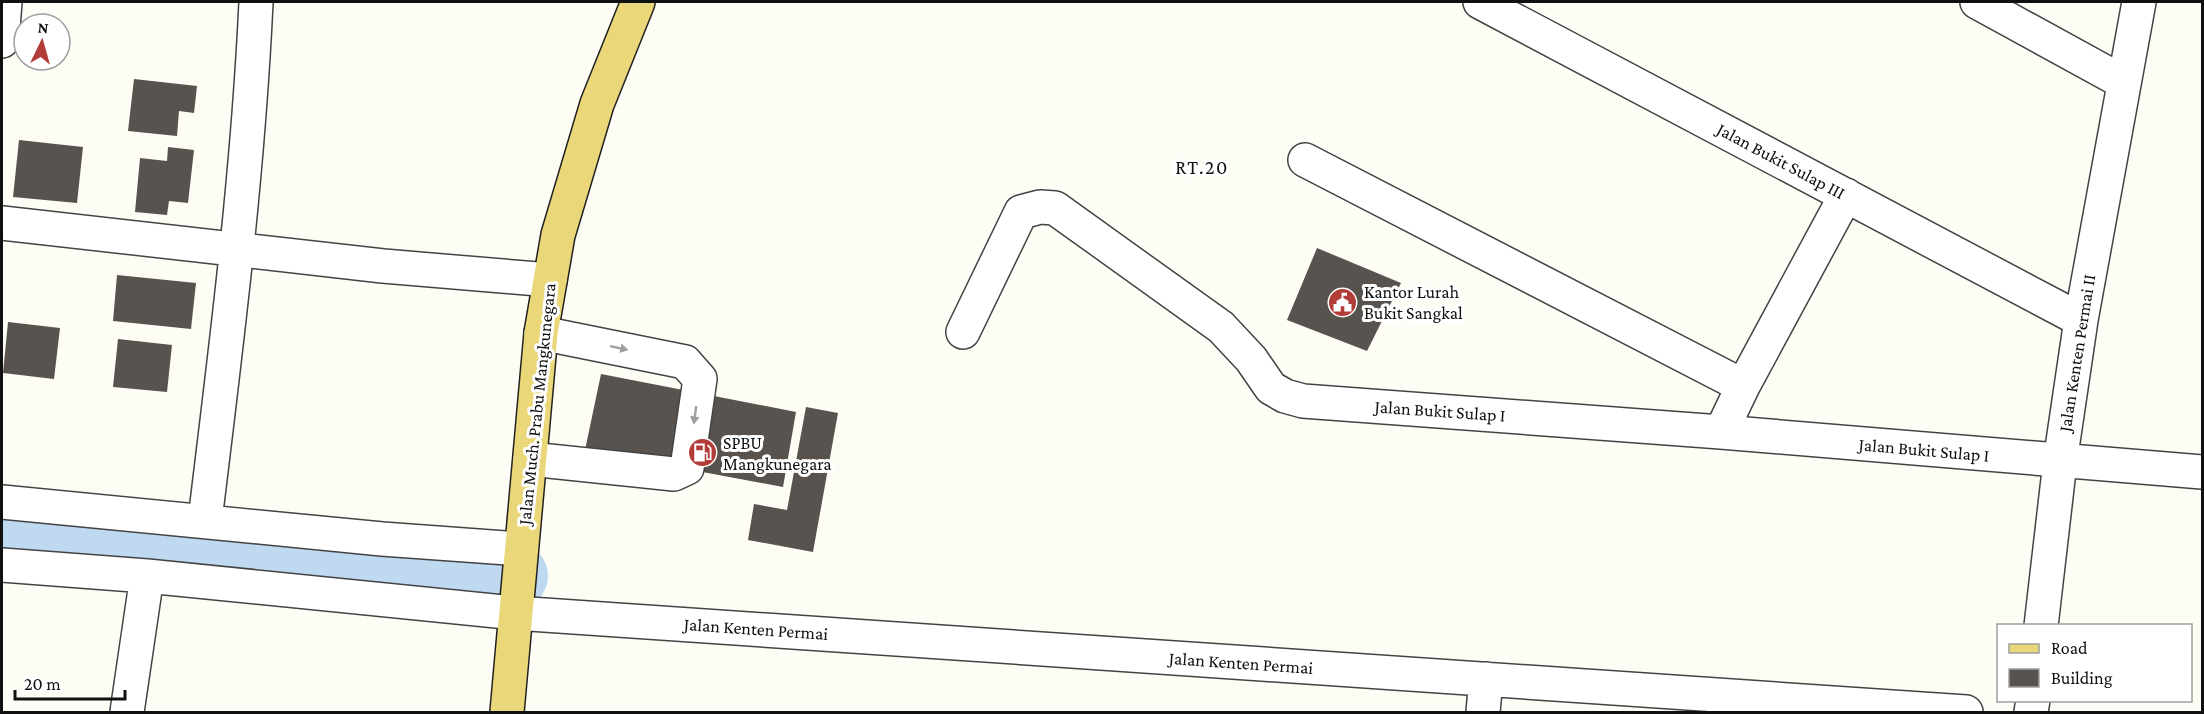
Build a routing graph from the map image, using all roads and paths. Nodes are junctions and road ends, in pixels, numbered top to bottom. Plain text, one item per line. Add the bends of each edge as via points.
1 (5, 2) edge
2 (256, 2) edge
3 (638, 2) edge
4 (1480, 2) edge
5 (1977, 2) edge
6 (2139, 2) edge
7 (2, 41) edge
8 (2123, 82) junction
9 (1305, 160) dead end
10 (1846, 195) junction
11 (2, 223) edge
12 (238, 249) junction
13 (550, 280) junction
14 (2081, 320) junction
15 (963, 332) dead end
16 (541, 333) junction
17 (1743, 386) junction
18 (1721, 432) junction
19 (530, 459) junction
20 (2060, 462) junction
21 (2202, 472) edge
22 (2, 502) edge
23 (205, 520) junction
24 (521, 549) junction
25 (2, 565) edge
26 (147, 576) junction
27 (515, 613) junction
28 (2041, 624) edge
29 (1486, 680) junction
30 (127, 712) edge
31 (507, 712) edge
32 (1483, 712) edge
33 (1966, 712) edge

1 - 7 street
2 - 12 street
3 - 13 main road, Jalan Much. Prabu Mangkunegara via 597,105 558,235
4 - 10 street, Jalan Bukit Sulap III
5 - 8 street
6 - 8 street, Jalan Kenten Permai II
8 - 14 street, Jalan Kenten Permai II
9 - 17 street
10 - 14 street, Jalan Bukit Sulap III
10 - 17 street
11 - 12 street
12 - 13 street
12 - 23 street
13 - 16 main road, Jalan Much. Prabu Mangkunegara
14 - 20 street, Jalan Kenten Permai II
15 - 18 street, Jalan Bukit Sulap I via 1021,212 1055,208 1221,327 1271,388 1285,396 1303,401
16 - 19 main road, Jalan Much. Prabu Mangkunegara
16 -> 19 street via 685,362 700,379 687,468 674,474
17 - 18 street
18 - 20 street, Jalan Bukit Sulap I
19 - 24 main road, Jalan Much. Prabu Mangkunegara
20 - 21 street, Jalan Bukit Sulap I
20 - 28 street, Jalan Kenten Permai II
22 - 23 street
23 - 24 street
24 - 27 main road, Jalan Much. Prabu Mangkunegara
25 - 26 street, Jalan Kenten Permai
26 - 27 street, Jalan Kenten Permai
26 - 30 street
27 - 29 street, Jalan Kenten Permai
27 - 31 main road, Jalan Much. Prabu Mangkunegara
29 - 32 street
29 - 33 street, Jalan Kenten Permai

